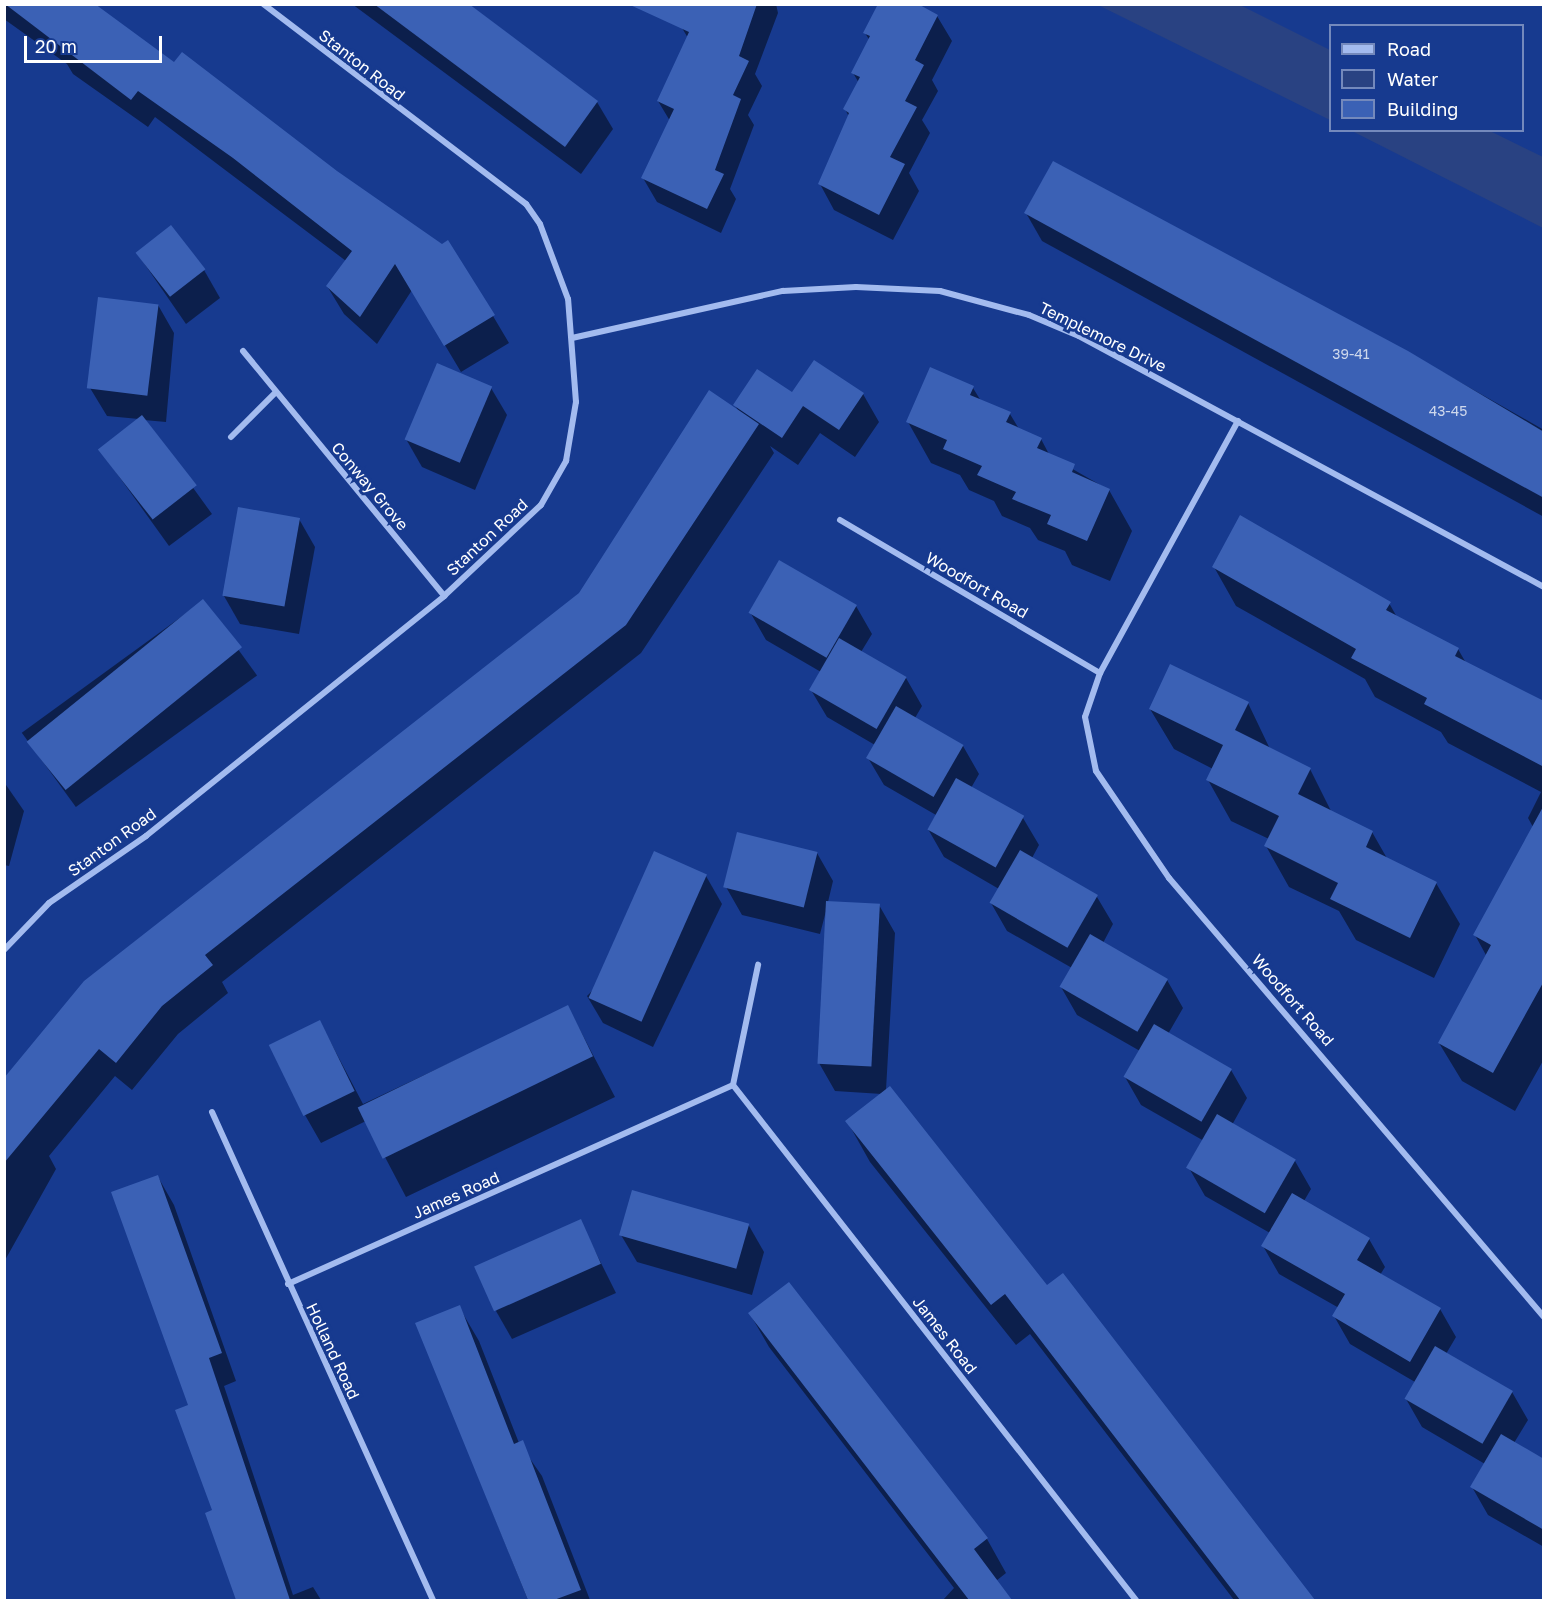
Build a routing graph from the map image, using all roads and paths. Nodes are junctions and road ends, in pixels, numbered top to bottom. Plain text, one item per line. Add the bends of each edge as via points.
1 (263, 4) edge
2 (572, 338) junction
3 (243, 351) dead end
4 (275, 393) junction
5 (1238, 421) junction
6 (231, 437) dead end
7 (840, 520) dead end
8 (1544, 587) edge
9 (444, 596) junction
10 (1100, 673) junction
11 (4, 950) edge
12 (758, 965) dead end
13 (733, 1085) junction
14 (212, 1112) dead end
15 (288, 1284) junction
16 (1544, 1317) edge
17 (433, 1600) edge
18 (1136, 1600) edge

1 - 2 street, Stanton Road via 526,204 556,263
2 - 5 street, Templemore Drive via 783,291 856,287 940,291 1029,315 1079,336
2 - 9 street, Stanton Road via 576,402 566,461 541,505
3 - 4 street, Conway Grove
4 - 6 street
4 - 9 street, Conway Grove
5 - 8 street, Templemore Drive
5 - 10 street, Woodfort Road
7 - 10 street, Woodfort Road
9 - 11 street, Stanton Road via 146,836 50,903
10 - 16 street, Woodfort Road via 1085,717 1096,771 1163,868
12 - 13 street
13 - 15 street, James Road
13 - 18 street, James Road
14 - 15 street, Holland Road
15 - 17 street, Holland Road

